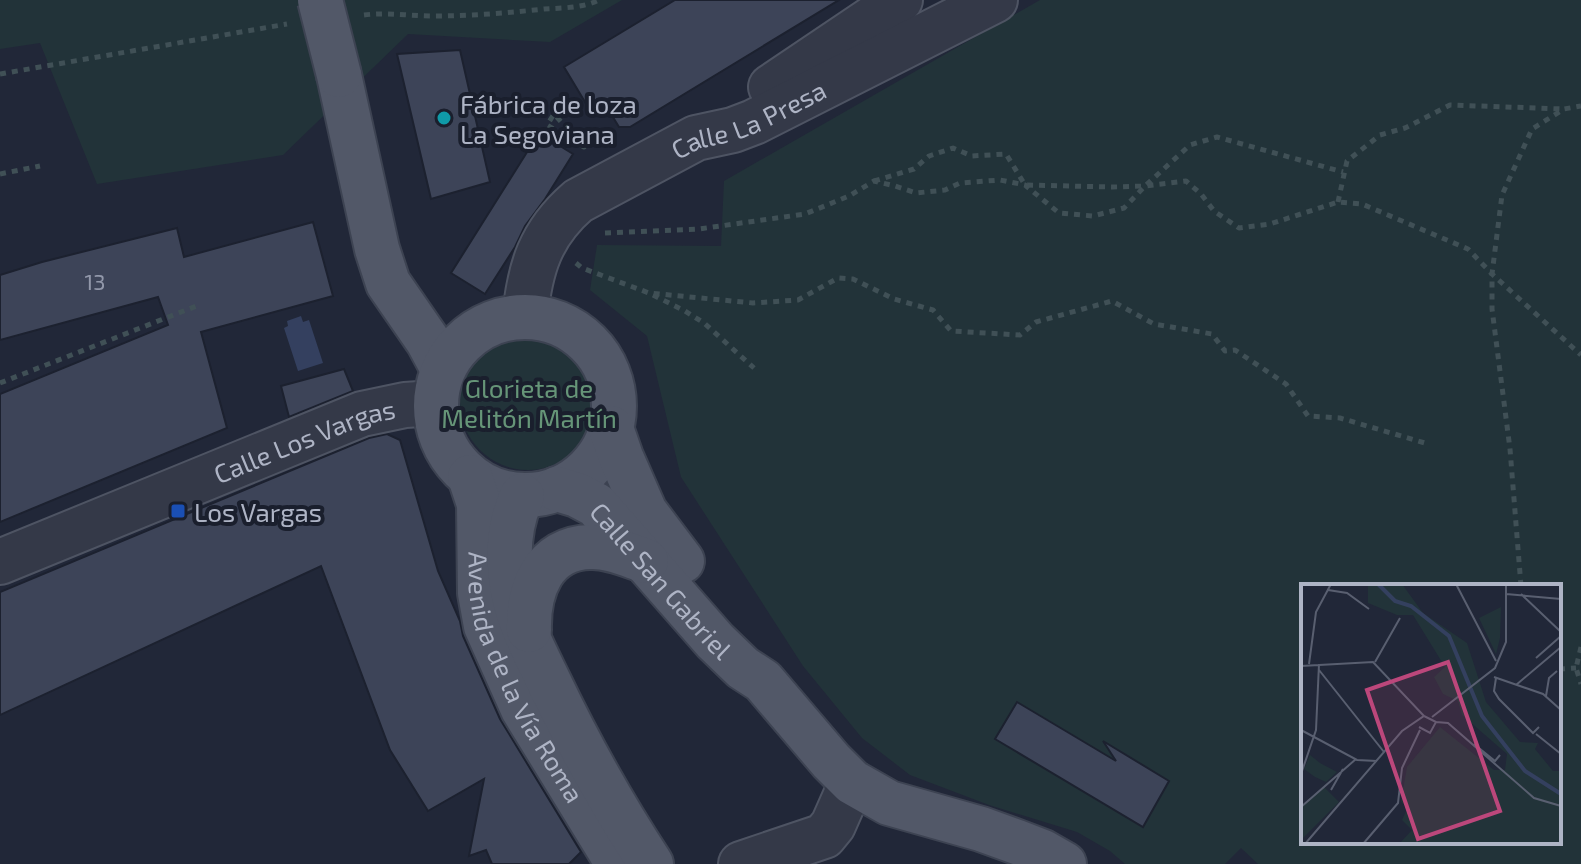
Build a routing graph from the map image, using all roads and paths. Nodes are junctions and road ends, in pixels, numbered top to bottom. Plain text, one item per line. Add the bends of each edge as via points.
1 (320, 0) edge
2 (351, 0) edge
3 (900, 0) edge
4 (995, 0) edge
5 (352, 72) junction
6 (1581, 106) edge
7 (1564, 109) junction
8 (606, 134) dead end
9 (696, 138) junction
10 (584, 147) junction
11 (40, 166) dead end
12 (1343, 172) junction
13 (0, 174) edge
14 (874, 181) junction
15 (1025, 185) junction
16 (1145, 186) junction
17 (1338, 202) junction
18 (604, 233) dead end
19 (582, 268) dead end
20 (1492, 274) junction
21 (649, 293) junction
22 (199, 305) dead end
23 (525, 316) junction
24 (471, 335) junction
25 (1581, 355) edge
26 (754, 368) dead end
27 (0, 384) edge
28 (439, 386) junction
29 (611, 428) junction
30 (1425, 443) dead end
31 (470, 477) junction
32 (540, 492) junction
33 (646, 561) junction
34 (0, 562) edge
35 (1521, 584) edge
36 (530, 640) junction
37 (1581, 647) edge
38 (1576, 668) junction
39 (1561, 669) edge
40 (763, 681) junction
41 (1581, 684) edge
42 (852, 782) junction
43 (618, 864) edge
44 (651, 864) edge
45 (741, 864) edge
46 (1064, 864) edge

1 - 5 main road, bridge
2 - 5 main road
3 - 9 street
4 - 9 street, Calle La Presa via 754,122
5 - 24 main road via 415,269 438,306
5 - 28 main road via 377,249 384,274 428,341
6 - 7 path
7 - 12 path via 1450,105 1380,135 1347,161
7 - 20 path via 1532,129 1502,195
8 - 10 path
9 - 23 street, Calle La Presa via 578,201 562,215 537,257
10 - 10 path via 574,136 554,114 547,125
11 - 13 path
12 - 16 path via 1217,137 1190,145
12 - 17 path
14 - 15 path via 916,193 1000,180
14 - 15 path via 914,169 929,156 953,148 972,156 1006,154
14 - 18 path via 805,214 699,229
15 - 16 path
15 - 16 path via 1059,213 1093,216 1124,208
16 - 17 path via 1186,181 1239,228 1270,224
17 - 20 path via 1362,204 1468,249
19 - 21 path
20 - 25 path
20 - 35 path
21 - 26 path via 704,323
21 - 30 path via 753,303 798,300 838,278 853,279 933,310 951,331 1020,335 1036,322 1112,301 1154,324 1212,334 1225,351 1235,350 1286,384 1308,416 1340,418
22 - 27 path
23 - 24 main road via 495,322
23 - 29 main road via 559,323 589,343 613,392
24 - 28 main road via 452,354
28 - 31 main road via 441,439
28 - 34 street, Calle Los Vargas via 405,405 362,414
29 - 32 main road via 595,461 582,474
29 - 40 main road, Calle San Gabriel via 645,512 747,640
31 - 32 main road via 503,493
31 - 43 main road, Avenida de la Vía Roma via 479,504 486,626 523,709
32 - 33 main road, Calle San Gabriel via 577,495 596,505
32 - 36 main road, Avenida de la Vía Roma via 511,527 513,591
33 - 36 main road via 600,547 561,555 546,566 531,598
33 - 40 main road, Calle San Gabriel via 730,656
36 - 44 main road, Avenida de la Vía Roma via 586,757
37 - 38 path
38 - 39 path
38 - 41 path
40 - 42 main road, Calle San Gabriel
42 - 45 street via 824,836
42 - 46 main road, Calle San Gabriel via 889,803 1005,838

